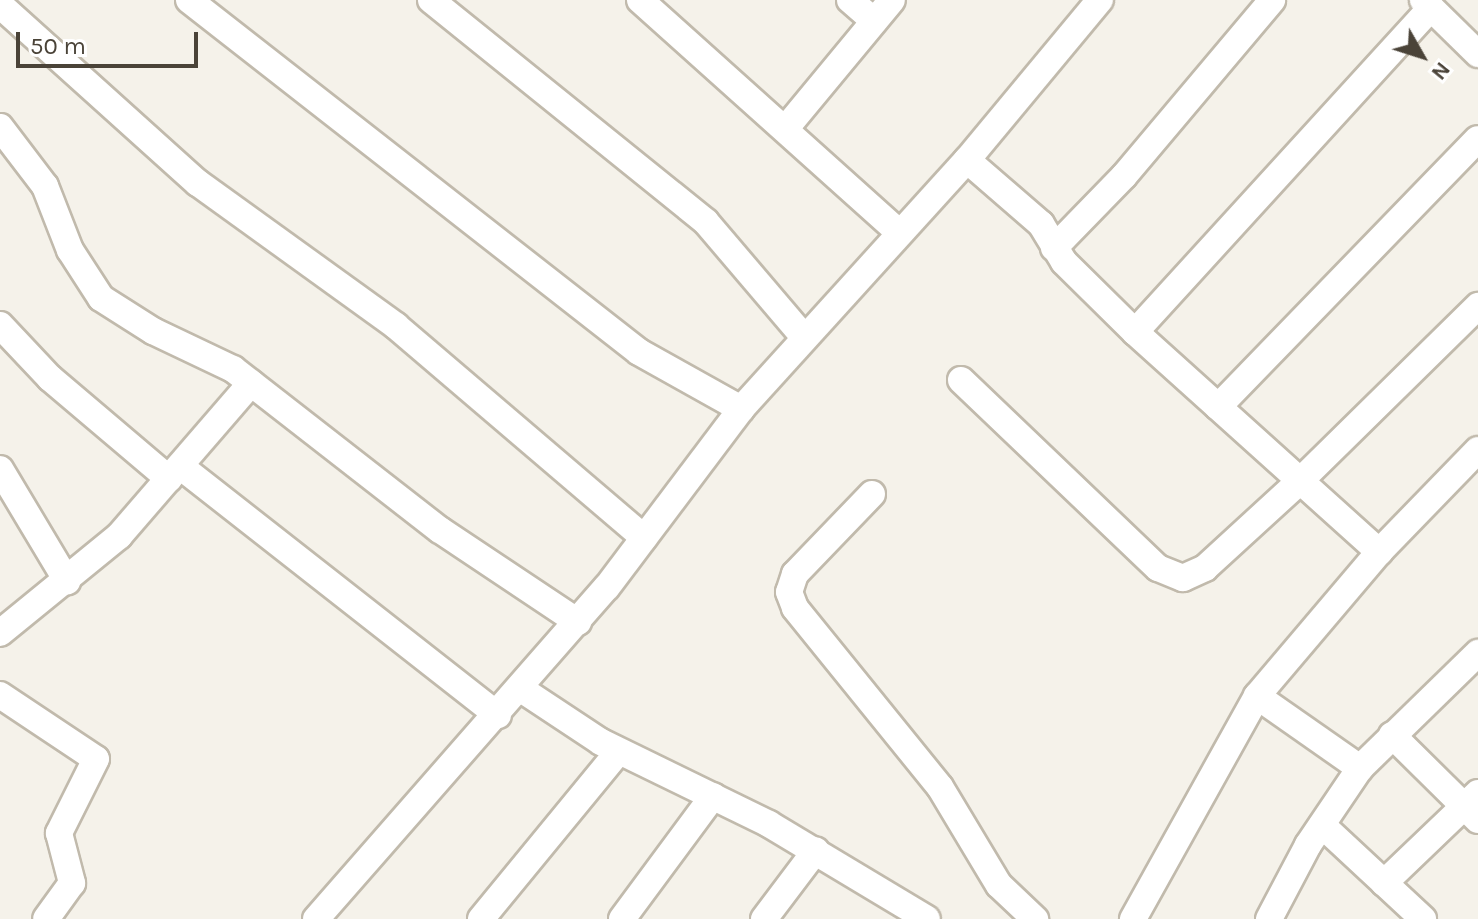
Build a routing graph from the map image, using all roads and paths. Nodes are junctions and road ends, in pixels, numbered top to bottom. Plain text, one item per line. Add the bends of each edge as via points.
1 (189, 0) edge
2 (431, 0) edge
3 (640, 0) edge
4 (850, 0) edge
5 (892, 0) edge
6 (1100, 0) edge
7 (1272, 0) edge
8 (1427, 4) edge
9 (0, 5) edge
10 (874, 21) junction
11 (1478, 54) edge
12 (0, 127) edge
13 (786, 128) junction
14 (1478, 139) edge
15 (967, 160) junction
16 (899, 232) junction
17 (1054, 248) junction
18 (1478, 306) edge
19 (0, 325) edge
20 (1135, 332) junction
21 (803, 336) junction
22 (961, 380) dead end
23 (251, 383) junction
24 (1218, 407) junction
25 (741, 409) junction
26 (1478, 450) edge
27 (0, 469) edge
28 (175, 472) junction
29 (1300, 481) junction
30 (872, 494) dead end
31 (644, 538) junction
32 (1379, 552) junction
33 (67, 581) junction
34 (578, 622) junction
35 (0, 633) edge
36 (1476, 657) edge
37 (521, 689) junction
38 (0, 695) edge
39 (1257, 696) junction
40 (498, 715) junction
41 (1392, 735) junction
42 (618, 752) junction
43 (1360, 768) junction
44 (713, 796) junction
45 (1473, 807) edge
46 (1322, 825) junction
47 (816, 850) junction
48 (1384, 883) junction
49 (911, 915) edge
50 (46, 919) edge
51 (316, 919) edge
52 (481, 919) edge
53 (622, 919) edge
54 (764, 919) edge
55 (1035, 919) edge
56 (1133, 919) edge
57 (1269, 919) edge
58 (1423, 919) edge

1 - 25 street via 639,352
2 - 21 street via 706,222
3 - 13 street
4 - 10 street
5 - 10 street
6 - 15 street
7 - 17 street via 1124,176
8 - 11 street
8 - 20 street
9 - 31 street via 198,183 396,326
10 - 13 street
12 - 23 street via 45,186 74,260 101,298
13 - 16 street
14 - 24 street
15 - 16 street
15 - 17 street via 1041,224
16 - 21 street
17 - 20 street
18 - 29 street
19 - 28 street via 50,378
20 - 24 street
21 - 25 street
22 - 29 street via 1171,575 1183,578 1205,568
23 - 28 street
23 - 34 street via 440,530
24 - 29 street
25 - 31 street
26 - 32 street
27 - 33 street
28 - 33 street via 119,536
28 - 40 street
29 - 32 street
30 - 55 street via 795,574 789,592 795,608 940,787 999,885
31 - 34 street
32 - 39 street
33 - 35 street
34 - 37 street
36 - 41 street
37 - 40 street
37 - 42 street
38 - 50 street via 96,759 59,833 72,883
39 - 43 street
39 - 56 street
40 - 51 street
41 - 43 street
41 - 45 street
42 - 44 street
42 - 52 street
43 - 46 street
44 - 47 street
44 - 53 street
45 - 48 street
46 - 48 street
46 - 57 street via 1270,908
47 - 49 street
47 - 54 street
48 - 58 street

